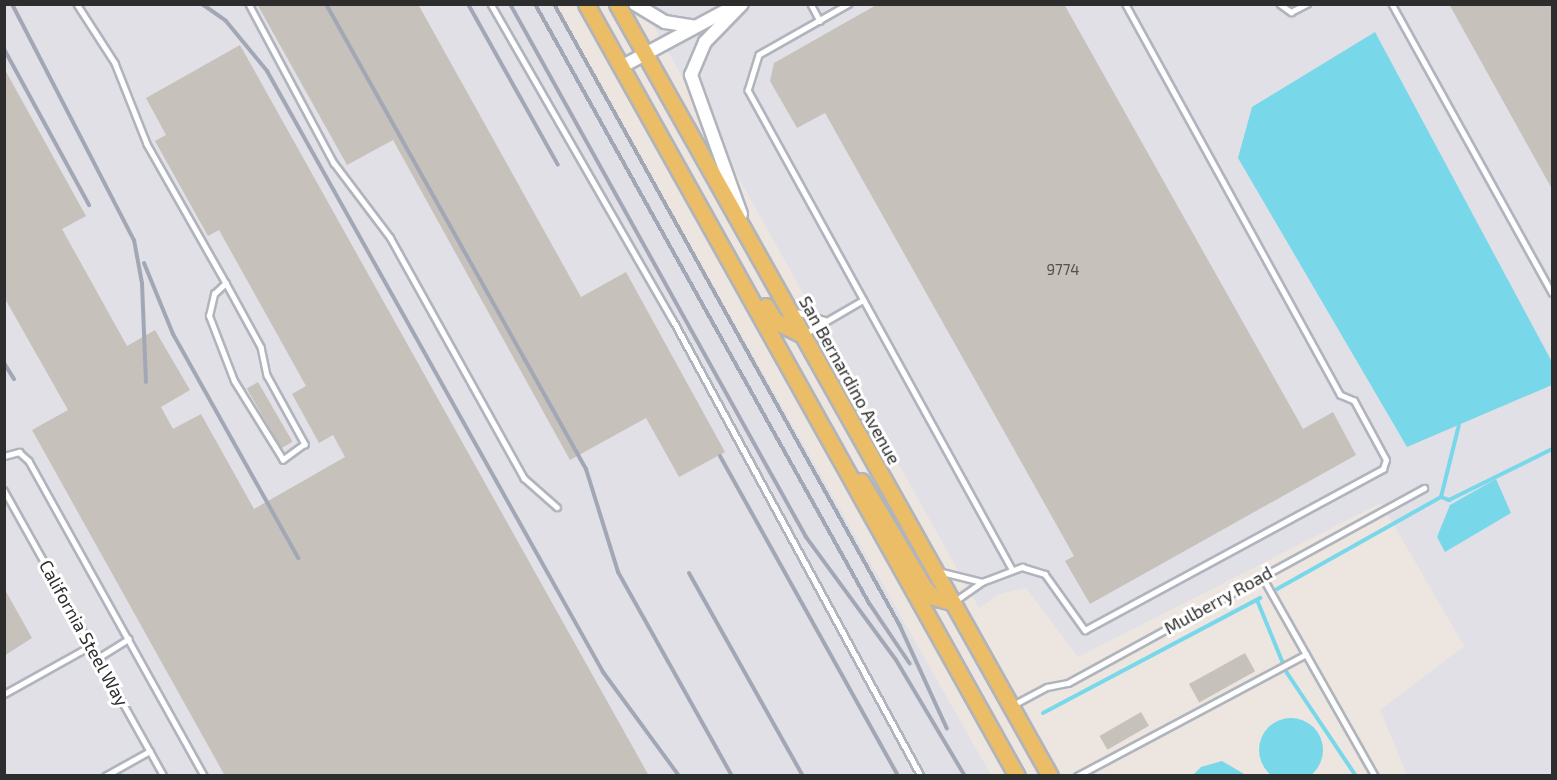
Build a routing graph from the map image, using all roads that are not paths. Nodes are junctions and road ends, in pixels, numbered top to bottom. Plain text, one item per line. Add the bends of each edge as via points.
1 (77, 4) edge
2 (249, 4) edge
3 (491, 4) edge
4 (586, 4) edge
5 (617, 4) edge
6 (635, 4) edge
7 (740, 4) edge
8 (811, 4) edge
9 (849, 4) edge
10 (1125, 4) edge
11 (1280, 4) edge
12 (1306, 4) edge
13 (1392, 4) edge
14 (719, 9) edge
15 (820, 21) junction
16 (696, 27) junction
17 (645, 54) junction
18 (621, 67) junction
19 (685, 180) junction
20 (756, 252) junction
21 (226, 283) junction
22 (1552, 293) edge
23 (863, 300) junction
24 (789, 310) junction
25 (825, 320) junction
26 (802, 335) junction
27 (837, 453) junction
28 (4, 456) edge
29 (1424, 488) dead end
30 (4, 490) edge
31 (557, 507) dead end
32 (932, 566) junction
33 (1012, 569) junction
34 (1262, 576) junction
35 (982, 582) junction
36 (952, 602) junction
37 (128, 639) junction
38 (92, 645) junction
39 (1306, 654) junction
40 (98, 657) junction
41 (4, 694) edge
42 (1011, 706) junction
43 (150, 751) junction
44 (105, 776) edge
45 (164, 776) edge
46 (204, 776) edge
47 (921, 776) edge
48 (1017, 776) edge
49 (1050, 776) edge
50 (1077, 776) edge
51 (1375, 776) edge

1 - 21 lane via 115,63 147,144
2 - 31 lane via 334,163 390,237 524,478
3 - 47 lane via 683,338
4 - 18 main road
5 - 17 main road, San Bernardino Avenue
6 - 16 street via 665,22
7 - 14 street
7 - 20 street via 705,42 691,75
8 - 15 lane
9 - 15 lane
10 - 33 lane via 1340,394 1354,400 1386,460 1383,469 1085,630 1045,574
11 - 12 lane via 1291,12
13 - 22 lane
14 - 16 street
15 - 23 lane via 759,56 748,90
16 - 17 street
17 - 18 street
17 - 20 main road, San Bernardino Avenue
18 - 19 main road
19 - 26 main road via 724,231 775,321
19 - 27 main road
20 - 24 main road, San Bernardino Avenue
21 - 21 lane via 304,444 283,460 234,381 209,316 214,294
23 - 25 lane
23 - 33 lane
24 - 25 lane
24 - 26 main road, San Bernardino Avenue
25 - 26 lane
26 - 32 main road, San Bernardino Avenue
27 - 36 main road via 874,496 924,587 933,597
27 - 48 main road
28 - 37 lane via 19,452 29,461
29 - 34 lane, Mulberry Road
30 - 38 lane, California Steel Way
32 - 35 lane via 949,577
32 - 36 main road, San Bernardino Avenue
33 - 35 lane
34 - 39 lane
34 - 42 lane, Mulberry Road via 1068,683 1047,687
35 - 36 lane
36 - 42 main road, San Bernardino Avenue
37 - 40 lane
37 - 46 lane
38 - 40 lane, California Steel Way
38 - 41 lane
39 - 50 lane
39 - 51 lane
40 - 43 lane, California Steel Way
42 - 49 main road, San Bernardino Avenue
43 - 44 lane
43 - 45 lane, California Steel Way

